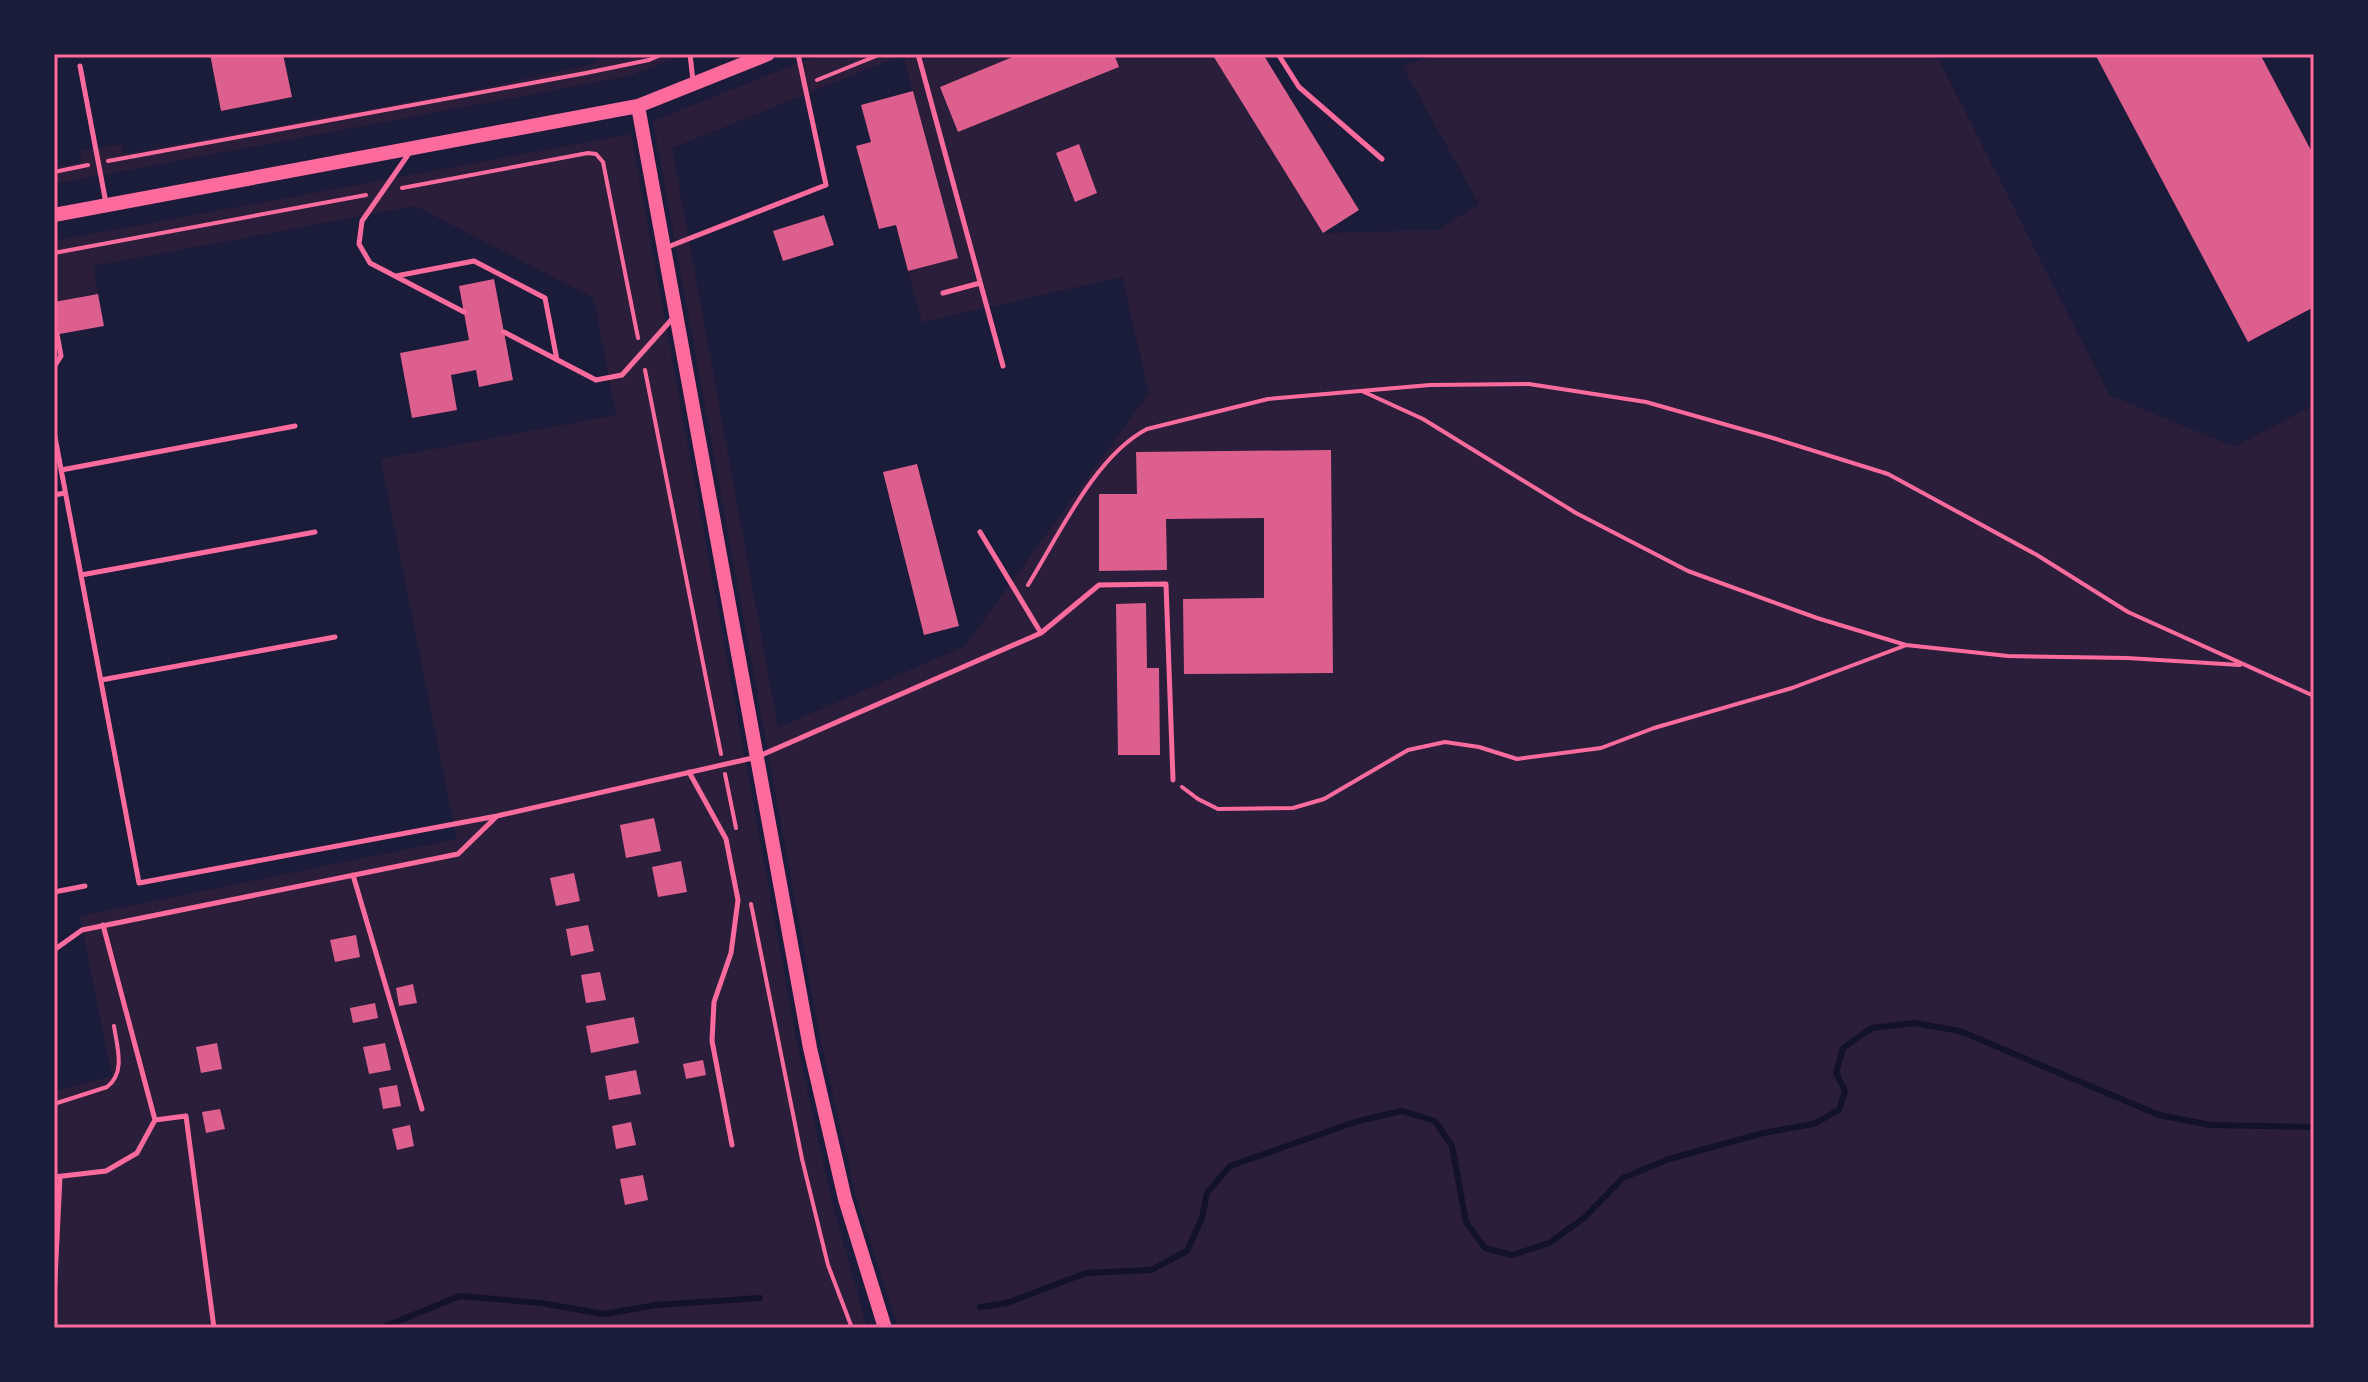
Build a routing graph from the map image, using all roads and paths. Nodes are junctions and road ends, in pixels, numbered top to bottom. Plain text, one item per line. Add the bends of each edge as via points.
1 (663, 54) edge
2 (690, 54) edge
3 (768, 54) edge
4 (798, 54) edge
5 (881, 54) edge
6 (918, 54) edge
7 (1278, 54) edge
8 (80, 66) dead end
9 (693, 84) junction
10 (805, 84) junction
11 (638, 106) junction
12 (412, 148) junction
13 (1382, 159) dead end
14 (99, 163) junction
15 (54, 172) edge
16 (383, 192) junction
17 (107, 205) junction
18 (54, 215) edge
19 (664, 248) junction
20 (54, 253) edge
21 (395, 276) junction
22 (980, 283) junction
23 (943, 293) dead end
24 (464, 312) dead end
25 (676, 315) junction
26 (504, 332) dead end
27 (57, 334) dead end
28 (641, 354) junction
29 (557, 360) junction
30 (1003, 366) dead end
31 (54, 367) edge
32 (1364, 392) junction
33 (295, 426) dead end
34 (54, 432) edge
35 (61, 470) junction
36 (65, 493) junction
37 (54, 495) edge
38 (315, 532) dead end
39 (980, 532) dead end
40 (81, 575) junction
41 (1020, 598) junction
42 (1041, 633) junction
43 (335, 637) dead end
44 (1906, 645) junction
45 (2246, 665) junction
46 (101, 680) junction
47 (2314, 696) edge
48 (757, 757) junction
49 (723, 764) junction
50 (689, 772) junction
51 (1173, 780) joint
52 (497, 816) junction
53 (739, 840) dead end
54 (353, 875) junction
55 (85, 886) dead end
56 (54, 892) edge
57 (751, 901) dead end
58 (103, 925) junction
59 (54, 950) edge
60 (120, 989) junction
61 (54, 1104) edge
62 (422, 1109) dead end
63 (155, 1120) junction
64 (732, 1145) dead end
65 (57, 1177) edge
66 (54, 1299) edge
67 (214, 1328) edge
68 (852, 1328) edge
69 (885, 1328) edge

1 - 14 path via 586,73
2 - 9 lane
3 - 9 street
4 - 10 lane
5 - 10 path
6 - 22 lane
7 - 13 lane via 1299,87
8 - 14 lane
9 - 11 street
10 - 19 lane via 826,185
11 - 12 street
11 - 19 street
12 - 16 lane
12 - 17 street
14 - 15 path
14 - 17 lane
16 - 20 path
16 - 21 lane via 362,221 359,244 370,263
16 - 28 path via 596,154 603,162
17 - 18 street
19 - 25 street
21 - 24 lane
21 - 29 lane via 474,261 498,273 545,298
22 - 23 lane
22 - 30 lane
25 - 28 lane
25 - 48 street
26 - 29 lane
27 - 31 lane via 61,356
28 - 29 lane via 622,375 596,380
28 - 49 path
32 - 41 path via 1268,399 1131,437 1105,462
32 - 44 path via 1423,419 1576,513 1688,571
32 - 45 path via 1529,384 1646,402 1773,438 1888,474 2037,555 2128,612
33 - 35 lane
34 - 35 lane
35 - 36 lane
36 - 37 lane
36 - 40 lane
38 - 40 lane
39 - 41 lane
40 - 46 lane
41 - 42 lane
42 - 48 lane
42 - 51 lane via 1099,585 1166,584
43 - 46 lane
44 - 45 path via 2008,656
44 - 51 path via 1792,688 1601,748 1517,759 1445,742 1408,750 1324,799 1293,808 1218,809
45 - 47 path
46 - 52 lane via 139,883
48 - 49 lane
48 - 69 street via 814,1063 845,1199
49 - 50 lane
49 - 53 path
50 - 52 lane
50 - 64 lane via 726,839 738,900 731,953 714,1002 712,1041
52 - 54 lane via 458,854
54 - 58 lane
54 - 62 lane
55 - 56 lane
57 - 68 path via 802,1159 828,1265
58 - 59 lane via 82,930
58 - 60 lane
60 - 61 path via 113,1016 118,1075 107,1087
60 - 63 lane
63 - 65 lane via 137,1153 127,1159 106,1171
63 - 67 lane via 186,1116
65 - 66 lane

